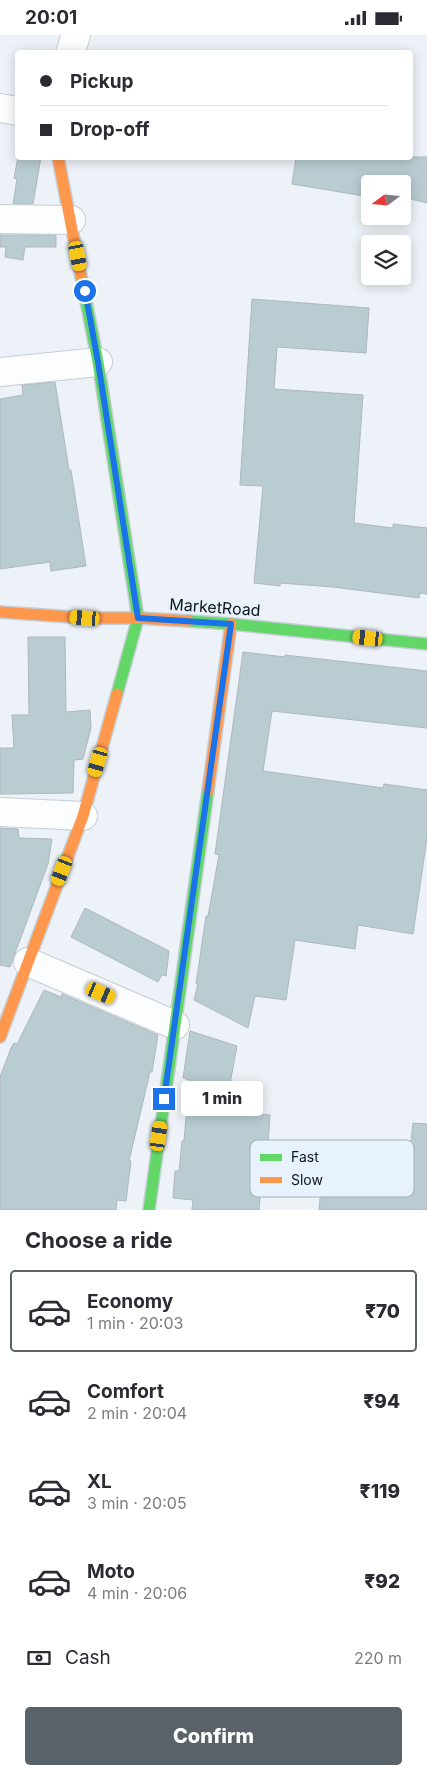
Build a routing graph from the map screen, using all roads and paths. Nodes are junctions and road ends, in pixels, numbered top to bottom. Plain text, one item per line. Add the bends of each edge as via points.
1 (75, 35) edge
2 (71, 50) edge
3 (0, 108) edge
4 (15, 110) edge
5 (59, 160) edge
6 (0, 219) edge
7 (72, 221) junction
8 (98, 362) junction
9 (0, 372) edge
10 (0, 612) edge
11 (138, 618) junction
12 (231, 624) junction
13 (427, 644) edge
14 (0, 811) edge
15 (83, 816) junction
16 (28, 962) junction
17 (175, 1025) junction
18 (0, 1037) edge
19 (149, 1210) edge

1 - 2 street
3 - 4 street
5 - 7 street
6 - 7 street
7 - 8 street
8 - 9 street
8 - 11 street
10 - 11 street, MarketRoad
11 - 12 street, MarketRoad
11 - 15 street
12 - 13 street, MarketRoad
12 - 17 street
14 - 15 street
15 - 16 street
16 - 17 street
16 - 18 street
17 - 19 street

